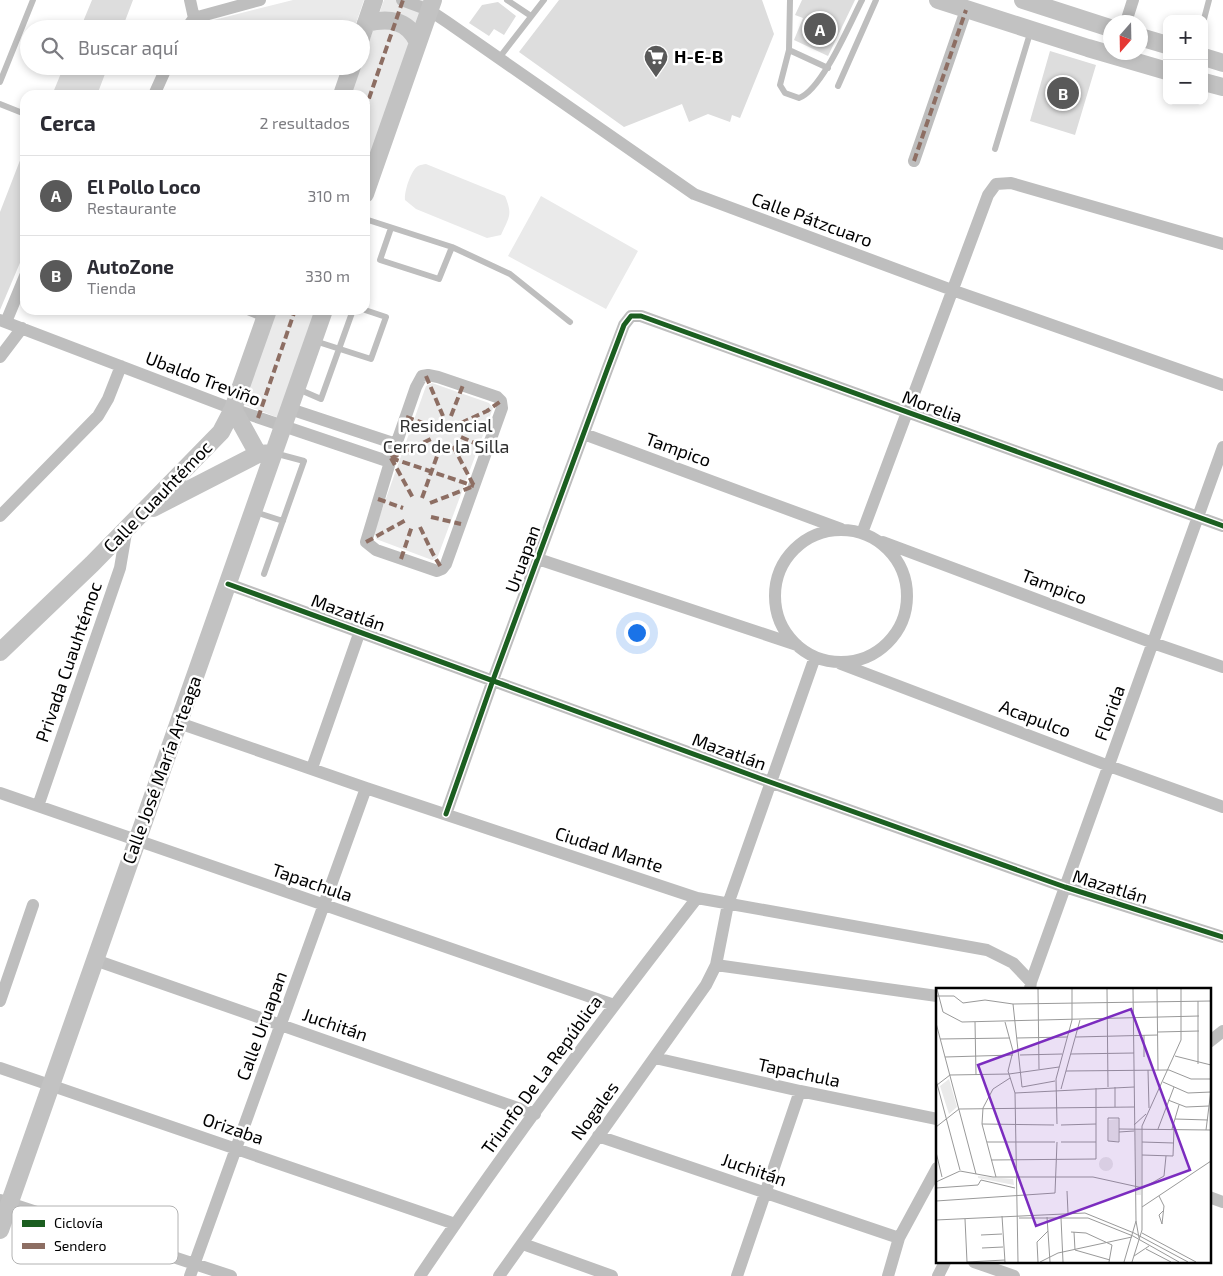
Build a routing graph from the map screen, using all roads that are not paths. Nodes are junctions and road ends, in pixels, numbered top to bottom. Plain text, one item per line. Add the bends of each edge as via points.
1 (33, 0) edge
2 (190, 0) edge
3 (260, 0) edge
4 (374, 0) edge
5 (402, 0) edge
6 (507, 0) edge
7 (544, 0) edge
8 (790, 0) edge
9 (862, 0) edge
10 (876, 0) edge
11 (1007, 0) edge
12 (1133, 0) edge
13 (1209, 0) edge
14 (945, 1) edge
15 (1026, 1) edge
16 (431, 5) edge
17 (971, 5) edge
18 (1128, 15) edge
19 (1205, 15) edge
20 (532, 16) junction
21 (25, 20) edge
22 (190, 20) edge
23 (202, 20) edge
24 (367, 20) edge
25 (370, 26) edge
26 (1103, 26) edge
27 (1032, 29) junction
28 (20, 32) edge
29 (1148, 39) edge
30 (418, 42) junction
31 (1163, 44) edge
32 (790, 50) junction
33 (499, 58) junction
34 (1208, 58) edge
35 (1223, 63) edge
36 (828, 68) junction
37 (1163, 70) edge
38 (163, 75) edge
39 (349, 75) edge
40 (0, 82) edge
41 (1208, 83) edge
42 (838, 86) dead end
43 (1223, 87) edge
44 (156, 90) edge
45 (344, 90) edge
46 (0, 104) edge
47 (20, 112) edge
48 (996, 149) dead end
49 (914, 161) dead end
50 (370, 180) edge
51 (370, 221) edge
52 (392, 228) junction
53 (1223, 244) edge
54 (452, 247) junction
55 (20, 286) edge
56 (952, 290) junction
57 (370, 312) edge
58 (260, 315) edge
59 (322, 315) edge
60 (351, 315) edge
61 (631, 316) joint
62 (3, 321) edge
63 (570, 322) dead end
64 (22, 328) junction
65 (313, 341) junction
66 (339, 349) junction
67 (0, 357) edge
68 (121, 366) junction
69 (1223, 384) edge
70 (297, 389) junction
71 (233, 409) junction
72 (290, 409) junction
73 (907, 412) junction
74 (283, 427) junction
75 (584, 434) junction
76 (396, 444) junction
77 (1223, 447) edge
78 (266, 453) junction
79 (390, 462) junction
80 (254, 512) junction
81 (0, 516) edge
82 (1197, 516) junction
83 (133, 521) junction
84 (283, 521) junction
85 (1223, 526) edge
86 (844, 530) junction
87 (868, 536) junction
88 (538, 559) junction
89 (264, 574) dead end
90 (228, 584) junction
91 (360, 631) junction
92 (1153, 643) junction
93 (797, 645) junction
94 (0, 652) edge
95 (816, 657) junction
96 (836, 662) junction
97 (1223, 667) edge
98 (493, 680) junction
99 (179, 724) junction
100 (1109, 766) junction
101 (312, 768) junction
102 (770, 782) junction
103 (366, 788) junction
104 (0, 793) edge
105 (38, 806) junction
106 (1223, 807) edge
107 (446, 814) junction
108 (137, 841) junction
109 (1064, 887) junction
110 (697, 898) junction
111 (728, 904) junction
112 (33, 905) dead end
113 (324, 906) junction
114 (1223, 936) edge
115 (95, 960) junction
116 (716, 965) junction
117 (1030, 986) edge
118 (936, 996) edge
119 (0, 1001) edge
120 (614, 1005) junction
121 (281, 1025) junction
122 (1223, 1031) edge
123 (1210, 1041) edge
124 (655, 1058) junction
125 (0, 1068) edge
126 (50, 1085) junction
127 (800, 1092) junction
128 (535, 1114) junction
129 (936, 1120) edge
130 (598, 1136) junction
131 (236, 1149) junction
132 (936, 1170) edge
133 (765, 1193) junction
134 (1210, 1197) edge
135 (5, 1201) edge
136 (1223, 1202) edge
137 (20, 1206) edge
138 (455, 1224) junction
139 (0, 1230) edge
140 (899, 1238) junction
141 (523, 1244) junction
142 (178, 1258) edge
143 (195, 1264) junction
144 (944, 1264) edge
145 (980, 1264) edge
146 (190, 1276) edge
147 (231, 1276) edge
148 (420, 1276) edge
149 (499, 1276) edge
150 (612, 1276) edge
151 (737, 1276) edge
152 (888, 1276) edge
153 (938, 1276) edge
154 (1014, 1276) edge

1 - 21 lane
2 - 22 street
3 - 23 street
4 - 24 street
5 - 16 street, Calle Pátzcuaro
6 - 20 lane
7 - 20 lane
8 - 32 lane
9 - 36 lane
10 - 42 lane
11 - 15 street
12 - 18 street
13 - 19 lane
14 - 17 street
15 - 26 street
16 - 30 street
16 - 33 street, Calle Pátzcuaro
17 - 27 street
17 - 49 street
20 - 33 lane
25 - 30 street via 381,20 396,22 406,26
27 - 37 street
27 - 48 lane
28 - 40 lane
29 - 31 street
30 - 50 street
32 - 36 lane
32 - 36 lane via 780,86 790,95 802,97
33 - 56 street, Calle Pátzcuaro via 694,194
34 - 35 street
38 - 44 street
39 - 45 street
41 - 43 street
46 - 47 lane
51 - 52 lane
52 - 54 lane
52 - 54 lane via 380,260 439,279
53 - 56 street via 1011,183 996,184 988,195
54 - 63 lane via 510,274
55 - 62 street
56 - 69 street, Calle Pátzcuaro
56 - 73 street
57 - 66 lane via 386,317 371,360
58 - 71 street, Calle Cuauhtémoc
59 - 65 street, Calle José María Arteaga
60 - 66 lane
61 - 73 street, Morelia via 641,316
61 - 75 street, Uruapan via 624,326
62 - 64 street, Ubaldo Treviño
64 - 67 street
64 - 68 street, Ubaldo Treviño
65 - 66 lane
65 - 70 street, Calle José María Arteaga
66 - 70 lane via 321,399
68 - 71 street, Ubaldo Treviño
68 - 81 street via 98,416
70 - 72 street, Calle José María Arteaga
71 - 74 street, Ubaldo Treviño
71 - 78 street
71 - 83 street, Calle Cuauhtémoc via 222,432
72 - 74 street, Calle José María Arteaga
72 - 76 street
73 - 82 street, Morelia
73 - 87 street
74 - 78 street, Calle José María Arteaga
74 - 79 street, Ubaldo Treviño
75 - 86 street, Tampico
75 - 88 street, Uruapan
76 - 79 street
76 - 79 street via 422,376 438,377 501,401 502,408 442,570 424,568 376,550 366,542
77 - 82 street, Florida
78 - 80 street, Calle José María Arteaga
78 - 83 street
78 - 84 lane via 304,461
80 - 84 lane
80 - 90 street, Calle José María Arteaga
82 - 85 street, Morelia
82 - 92 street, Florida
83 - 94 street, Calle Cuauhtémoc
83 - 105 street, Privada Cuauhtémoc via 120,568
84 - 89 lane
86 - 87 street
86 - 93 street via 823,532 805,540 779,571 775,590 776,611 784,630
87 - 92 street, Tampico
87 - 96 street via 888,549 899,563 908,597 905,615 886,645 854,661
88 - 93 street
88 - 98 street, Uruapan
90 - 91 street, Mazatlán
90 - 99 street, Calle José María Arteaga
91 - 98 street, Mazatlán
91 - 101 street
92 - 97 street, Tampico
92 - 100 street, Florida
93 - 95 street
95 - 96 street
95 - 102 street, Nogales
96 - 100 street, Acapulco
98 - 102 street, Mazatlán
98 - 107 street, Uruapan
99 - 101 street, Ciudad Mante
99 - 108 street, Calle José María Arteaga
100 - 106 street, Acapulco
100 - 109 street, Florida
101 - 103 street, Ciudad Mante
102 - 109 street, Mazatlán
102 - 111 street, Nogales
103 - 107 street, Ciudad Mante
103 - 113 street, Calle Uruapan
104 - 105 street, Tapachula
105 - 108 street, Tapachula
107 - 110 street, Ciudad Mante
108 - 113 street, Tapachula
108 - 115 street, Calle José María Arteaga
109 - 114 street, Mazatlán
109 - 117 street, Florida
110 - 111 street, Ciudad Mante
110 - 120 street, Triunfo De La República
111 - 116 street, Nogales
111 - 117 street, Ciudad Mante via 987,950 1013,964
112 - 119 street
113 - 120 street, Tapachula
113 - 121 street, Calle Uruapan
115 - 121 street, Juchitán
115 - 126 street, Calle José María Arteaga
116 - 118 street
116 - 124 street, Nogales via 706,985
120 - 128 street, Triunfo De La República
121 - 128 street, Juchitán
121 - 131 street, Calle Uruapan
122 - 123 street
124 - 127 street, Tapachula
124 - 130 street, Nogales
125 - 126 street, Orizaba
126 - 131 street, Orizaba
126 - 135 street, Calle José María Arteaga
127 - 129 street, Tapachula
127 - 133 street
128 - 138 street, Triunfo De La República
130 - 133 street, Juchitán
130 - 141 street, Nogales
131 - 138 street, Orizaba
131 - 143 street, Calle Uruapan
132 - 140 street
133 - 140 street, Juchitán
133 - 151 street
134 - 136 street
135 - 137 street
135 - 139 street, Calle José María Arteaga
138 - 148 street, Triunfo De La República
140 - 152 street
141 - 149 street, Nogales
141 - 150 street
142 - 143 street
143 - 146 street, Calle Uruapan
143 - 147 street
144 - 153 street
145 - 154 street

